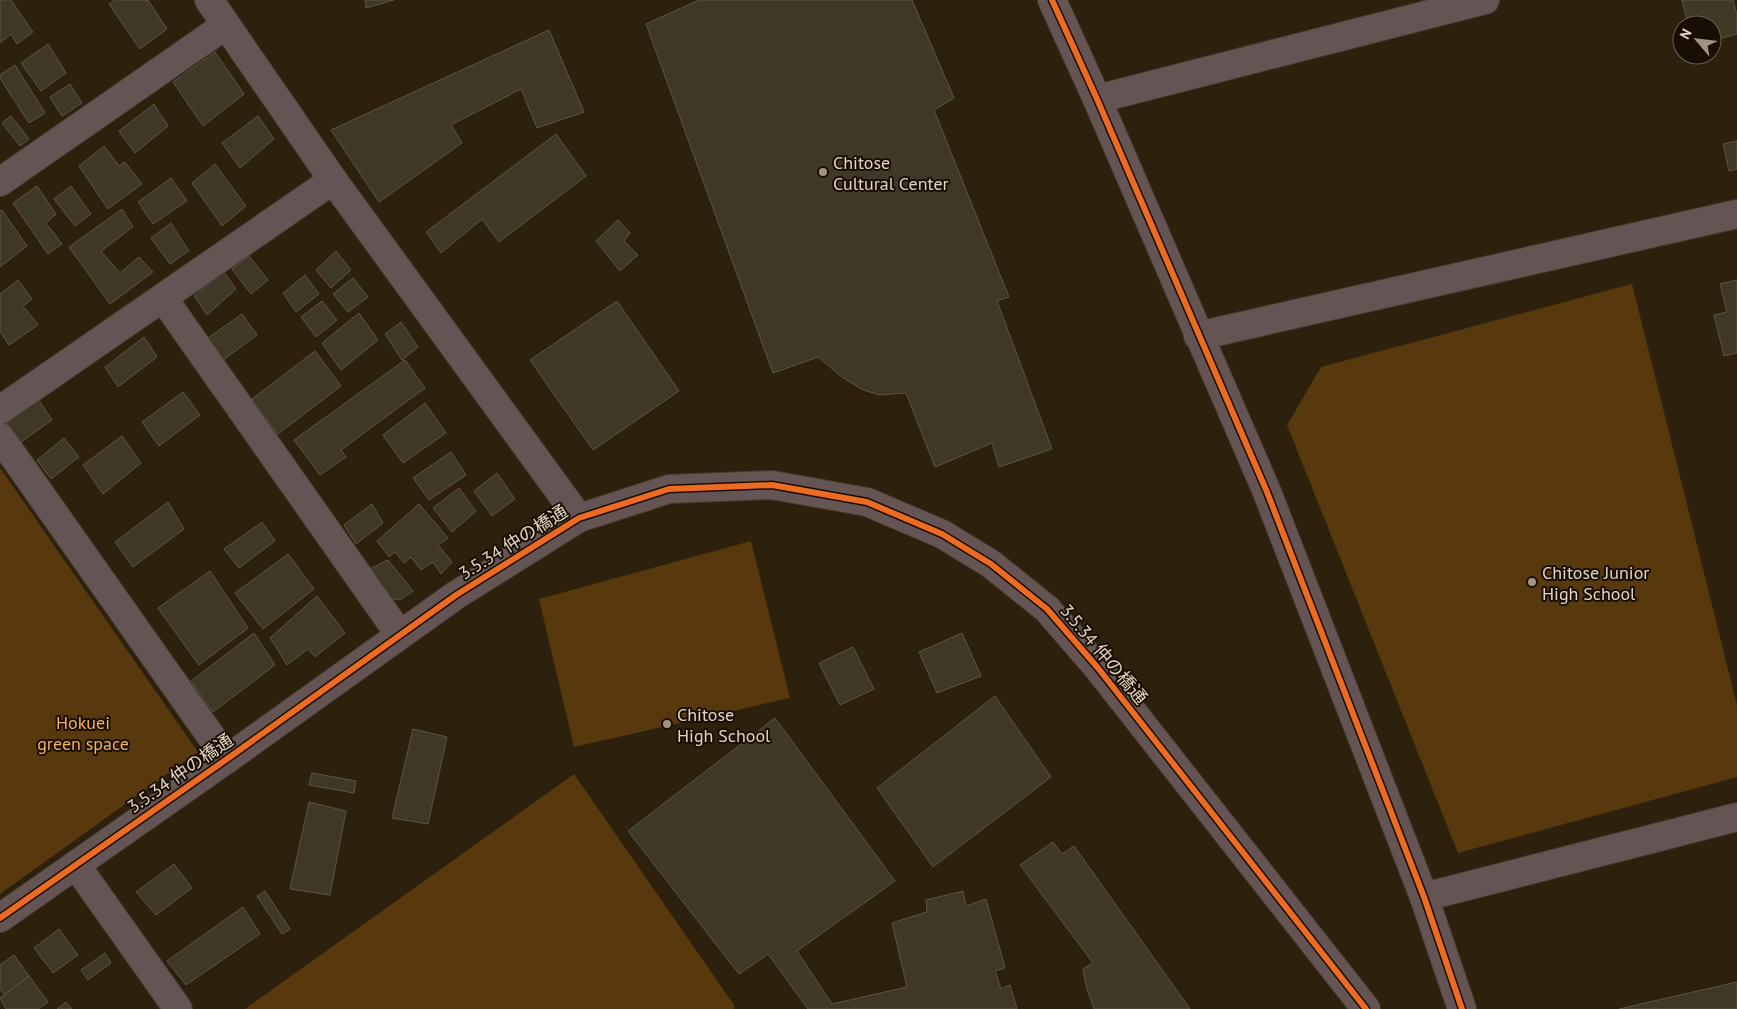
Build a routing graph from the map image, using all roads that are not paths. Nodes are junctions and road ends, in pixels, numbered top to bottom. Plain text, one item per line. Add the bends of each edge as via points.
1 (209, 0) edge
2 (1052, 0) edge
3 (1485, 0) edge
4 (226, 25) junction
5 (1097, 99) junction
6 (333, 180) junction
7 (0, 182) edge
8 (1737, 214) edge
9 (163, 298) junction
10 (1198, 336) junction
11 (0, 410) edge
12 (0, 438) edge
13 (579, 518) junction
14 (400, 635) junction
15 (227, 759) junction
16 (1737, 817) edge
17 (76, 865) junction
18 (1424, 897) junction
19 (0, 918) edge
20 (178, 1009) edge
21 (1366, 1009) edge
22 (1462, 1009) edge

1 - 4 street
2 - 5 street
3 - 5 street
4 - 6 street
4 - 7 street
5 - 10 street
6 - 9 street
6 - 13 street
8 - 10 street
9 - 11 street
9 - 14 street
10 - 18 street via 1267,492
12 - 15 street
13 - 14 street, 3.5.34 仲の橋通 via 456,595
13 - 21 street, 3.5.34 仲の橋通 via 668,489 772,485 867,502 942,534 991,564 1047,609 1098,668
14 - 15 street, 3.5.34 仲の橋通
15 - 17 street, 3.5.34 仲の橋通
16 - 18 street
17 - 19 street, 3.5.34 仲の橋通
17 - 20 street
18 - 22 street

